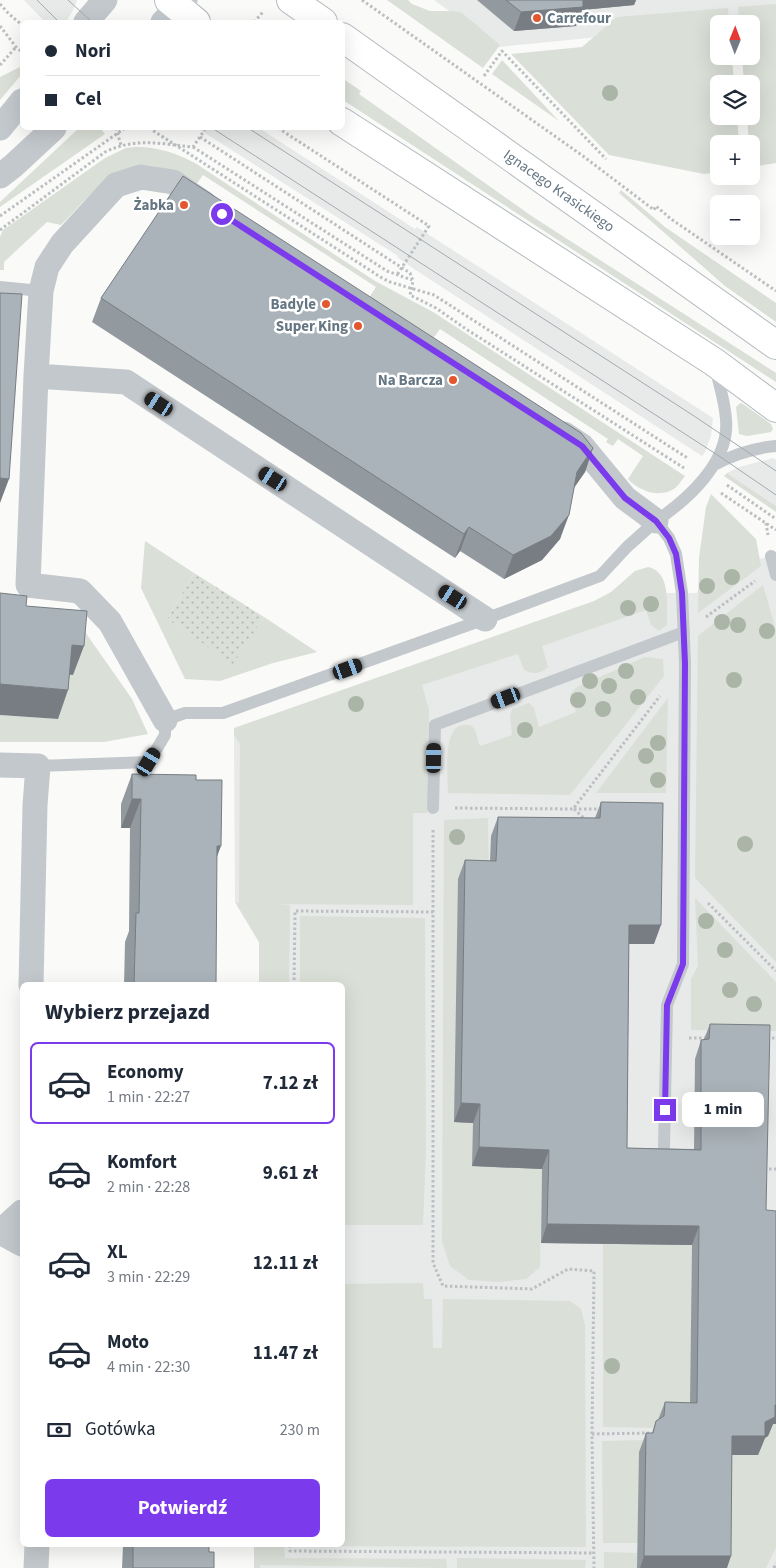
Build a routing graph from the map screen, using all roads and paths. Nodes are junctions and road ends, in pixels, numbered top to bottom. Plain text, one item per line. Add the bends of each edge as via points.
1 (104, 0) edge
2 (292, 0) edge
3 (362, 0) edge
4 (0, 4) edge
5 (88, 20) edge
6 (320, 20) edge
7 (20, 23) edge
8 (0, 26) edge
9 (345, 38) edge
10 (16, 47) junction
11 (20, 50) edge
12 (0, 65) edge
13 (484, 76) dead end
14 (20, 103) edge
15 (345, 124) edge
16 (0, 128) edge
17 (52, 130) edge
18 (121, 130) edge
19 (152, 130) edge
20 (281, 130) edge
21 (117, 132) junction
22 (200, 137) dead end
23 (121, 145) dead end
24 (193, 147) dead end
25 (606, 159) dead end
26 (0, 176) edge
27 (223, 215) edge
28 (0, 216) edge
29 (402, 268) junction
30 (397, 276) junction
31 (413, 281) junction
32 (0, 287) edge
33 (412, 288) junction
34 (41, 291) junction
35 (776, 291) edge
36 (776, 345) edge
37 (714, 362) junction
38 (36, 376) junction
39 (776, 408) edge
40 (549, 425) edge
41 (776, 446) edge
42 (695, 463) dead end
43 (714, 465) junction
44 (688, 472) dead end
45 (720, 480) dead end
46 (714, 489) dead end
47 (776, 518) edge
48 (656, 521) junction
49 (776, 530) edge
50 (774, 566) edge
51 (705, 618) dead end
52 (485, 619) junction
53 (684, 632) junction
54 (685, 664) junction
55 (165, 720) junction
56 (0, 765) edge
57 (38, 766) junction
58 (433, 808) junction
59 (573, 809) junction
60 (603, 809) edge
61 (586, 828) edge
62 (683, 877) junction
63 (433, 912) junction
64 (776, 971) edge
65 (31, 982) edge
66 (294, 982) edge
67 (666, 1037) junction
68 (716, 1038) edge
69 (766, 1038) edge
70 (776, 1038) edge
71 (664, 1147) edge
72 (760, 1169) edge
73 (776, 1169) edge
74 (20, 1214) edge
75 (0, 1232) edge
76 (20, 1243) edge
77 (657, 1433) edge
78 (592, 1434) junction
79 (37, 1547) edge
80 (290, 1547) edge
81 (594, 1553) junction
82 (776, 1563) edge
83 (36, 1568) edge
84 (594, 1568) edge
85 (774, 1568) edge

1 - 5 street
2 - 6 main road
3 - 35 path via 654,210 656,206
4 - 7 path
8 - 10 path
9 - 36 main road, Ignacego Krasickiego
10 - 11 path
10 - 12 path
13 - 25 path via 502,51
14 - 16 street
15 - 37 main road
17 - 26 street
18 - 21 path
19 - 33 path via 382,278
20 - 29 path via 429,226
21 - 23 path
21 - 28 path
22 - 29 path
24 - 30 path
27 - 34 street via 172,182 141,177 116,185 54,256 47,267
29 - 30 path
29 - 31 path via 410,273
30 - 31 path
31 - 33 path
32 - 34 lane
33 - 42 path via 434,295
33 - 44 path via 410,295 436,308
34 - 38 street
37 - 39 main road
37 - 43 lane via 726,422 723,447
38 - 52 street via 126,382
38 - 55 street via 28,585 80,590 110,622
40 - 48 street via 582,446 625,498
41 - 43 lane via 747,451
43 - 48 lane via 689,495
45 - 47 path
46 - 49 path
48 - 52 lane via 600,576
48 - 53 lane via 676,554
50 - 51 path
52 - 55 lane via 223,713 185,713
53 - 54 lane
53 - 58 lane via 435,725
54 - 59 path
54 - 62 lane
55 - 57 lane via 165,735 149,762
56 - 57 street
57 - 65 street via 34,805
58 - 59 path
58 - 63 path
59 - 60 path
59 - 61 path via 586,820
62 - 64 path
62 - 67 lane via 683,964 667,1005
63 - 66 path via 295,911
63 - 78 path via 432,1263 444,1286 532,1289 568,1269 594,1271
67 - 68 path
67 - 71 lane
69 - 70 path
72 - 73 path
74 - 75 street
75 - 76 street
77 - 78 path
78 - 81 path
79 - 83 street
80 - 81 path via 290,1551
81 - 84 path
82 - 85 path

